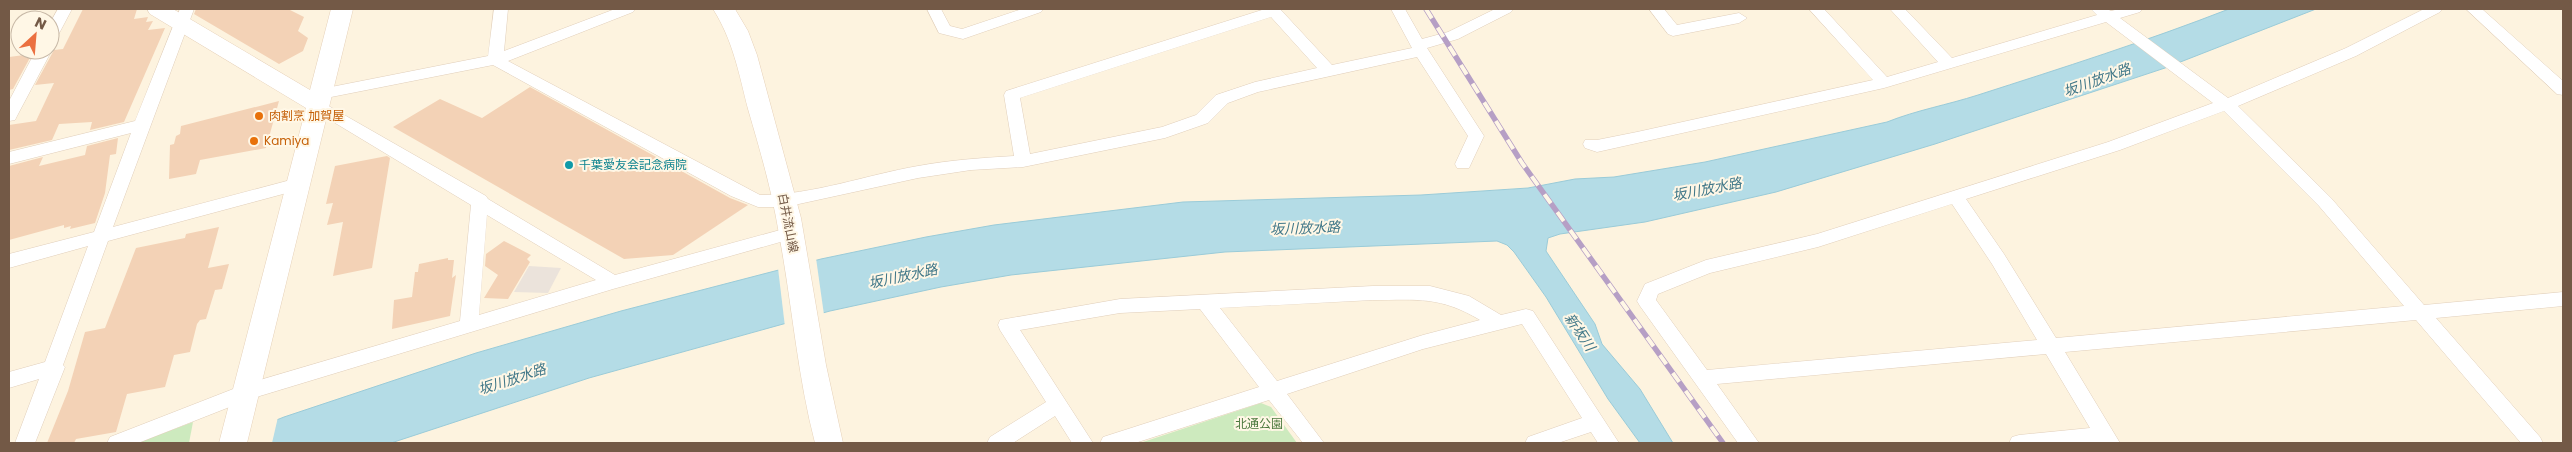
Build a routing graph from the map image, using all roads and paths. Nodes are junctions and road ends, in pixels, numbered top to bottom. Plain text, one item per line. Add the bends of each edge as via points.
1 (158, 9) edge
2 (342, 9) edge
3 (502, 9) edge
4 (628, 9) edge
5 (724, 9) edge
6 (934, 9) edge
7 (1036, 9) edge
8 (1398, 9) edge
9 (1656, 9) edge
10 (1816, 9) edge
11 (1897, 9) edge
12 (2134, 9) edge
13 (2435, 9) edge
14 (2474, 9) edge
15 (1273, 10) edge
16 (1501, 10) edge
17 (2104, 12) edge
18 (184, 16) edge
19 (1739, 18) dead end
20 (1420, 48) junction
21 (39, 60) edge
22 (494, 60) junction
23 (1949, 64) junction
24 (1328, 70) junction
25 (1884, 83) junction
26 (2563, 90) edge
27 (319, 99) junction
28 (2225, 105) junction
29 (9, 116) edge
30 (142, 124) junction
31 (1591, 144) dead end
32 (9, 158) edge
33 (1024, 160) junction
34 (1464, 164) dead end
35 (298, 184) junction
36 (1956, 197) junction
37 (480, 200) junction
38 (785, 202) junction
39 (102, 236) junction
40 (792, 237) junction
41 (9, 261) edge
42 (613, 282) junction
43 (2563, 299) edge
44 (1204, 301) junction
45 (2419, 312) junction
46 (1498, 322) junction
47 (469, 325) junction
48 (2049, 346) junction
49 (54, 367) junction
50 (1703, 378) junction
51 (9, 380) edge
52 (1274, 389) junction
53 (245, 398) junction
54 (1057, 405) junction
55 (1595, 422) junction
56 (2107, 439) edge
57 (25, 443) edge
58 (117, 443) edge
59 (233, 443) edge
60 (829, 443) edge
61 (997, 443) edge
62 (1083, 443) edge
63 (1110, 443) edge
64 (1314, 443) edge
65 (1535, 443) edge
66 (1609, 443) edge
67 (1749, 443) edge
68 (2019, 443) edge
69 (2533, 443) edge

1 - 18 street
2 - 27 street
3 - 22 street
4 - 22 street
5 - 38 street, 白井流山線 via 743,46
6 - 7 street via 944,30 963,34
8 - 20 street
9 - 19 street via 1673,31
10 - 25 street
11 - 23 street
12 - 17 street
13 - 28 street via 2352,52
14 - 26 street
15 - 24 street
15 - 33 street via 1012,95
16 - 20 street via 1453,36
17 - 23 street
17 - 28 street
18 - 27 street
18 - 30 street
20 - 24 street
20 - 34 street via 1476,136
21 - 29 street
22 - 27 street
22 - 38 street via 737,192 758,201
23 - 25 street
24 - 33 street via 1255,87 1222,100 1202,119 1173,130
25 - 31 street via 1597,146
27 - 35 street
27 - 37 street
28 - 36 street via 2114,146
28 - 45 street via 2236,112 2325,202
30 - 32 street
30 - 39 street
33 - 38 street via 918,172
35 - 39 street
35 - 53 street
36 - 48 street via 1998,259
36 - 50 street via 1818,240 1706,267 1651,289 1646,301
37 - 42 street
37 - 47 street
38 - 40 street, 白井流山線
39 - 41 street
39 - 49 street
40 - 42 street
40 - 60 street, 白井流山線 via 810,362
42 - 47 street
43 - 45 street
44 - 46 street via 1293,295 1430,293 1463,301
44 - 52 street
44 - 54 street via 1120,306 1007,325
45 - 48 street
45 - 69 street
46 - 52 street
46 - 55 street via 1526,316
47 - 53 street
48 - 50 street
48 - 56 street
49 - 51 street
49 - 57 street
50 - 67 street
52 - 63 street
52 - 64 street
53 - 58 street
53 - 59 street
54 - 61 street
54 - 62 street
55 - 65 street
55 - 66 street
56 - 68 street

